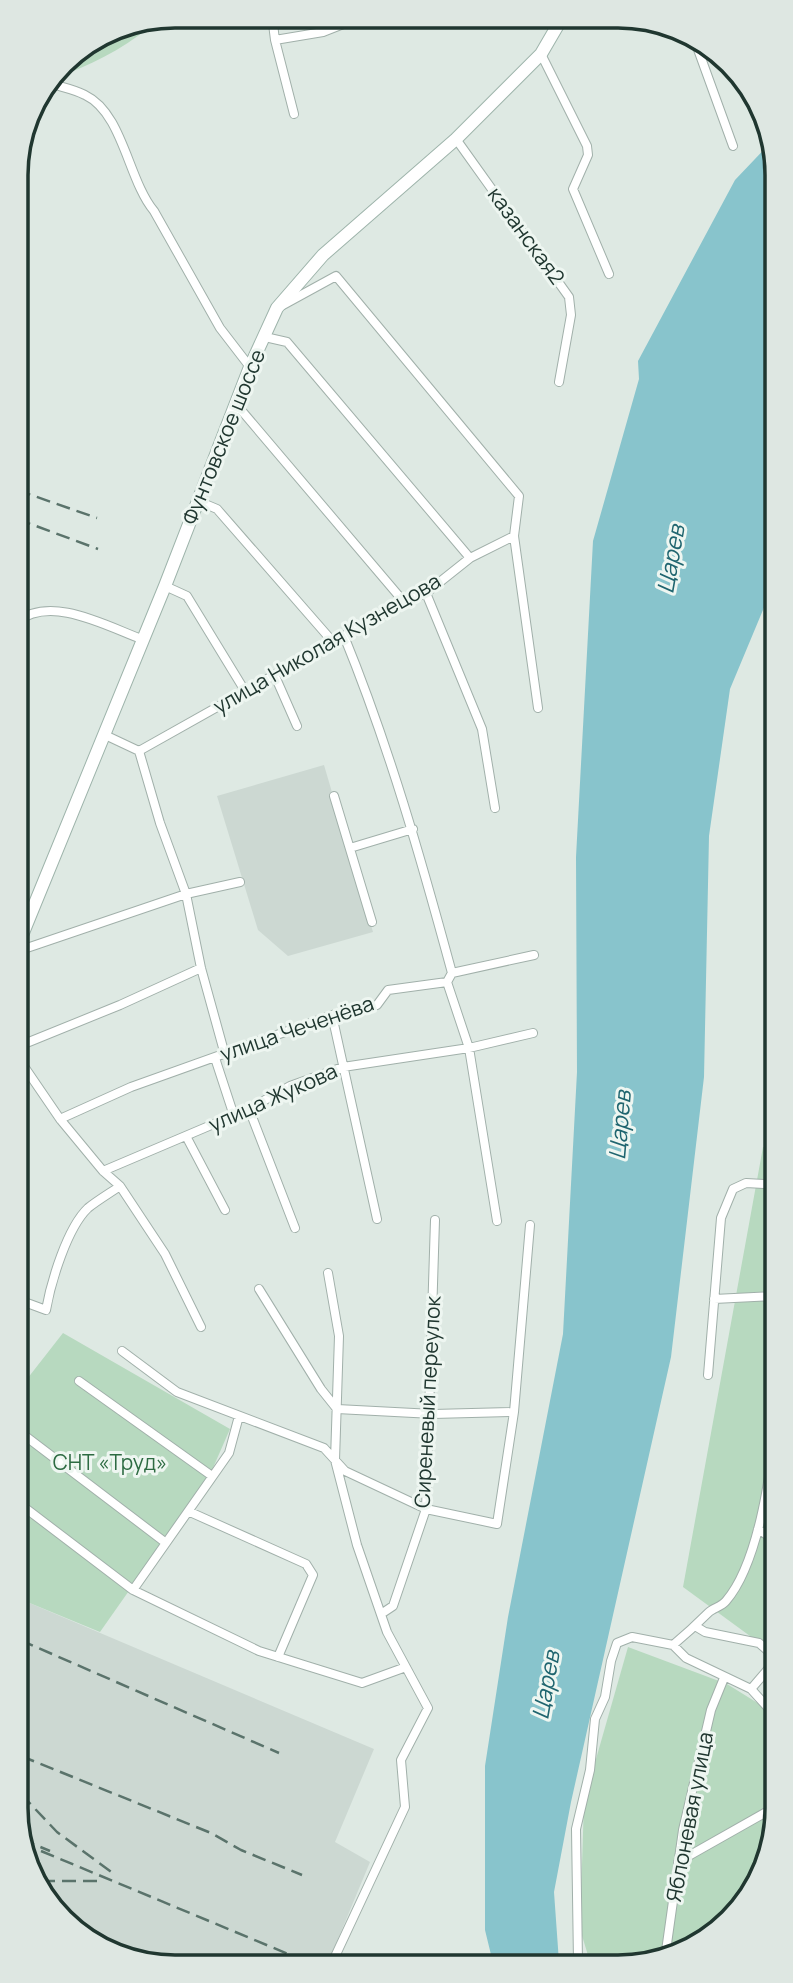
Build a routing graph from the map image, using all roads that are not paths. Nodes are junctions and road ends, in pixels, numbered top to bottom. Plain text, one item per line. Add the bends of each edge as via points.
1 (274, 28) edge
2 (333, 28) edge
3 (556, 28) edge
4 (275, 40) junction
5 (699, 53) edge
6 (541, 54) junction
7 (58, 86) edge
8 (294, 114) dead end
9 (456, 139) junction
10 (733, 146) dead end
11 (609, 274) dead end
12 (277, 308) junction
13 (265, 337) junction
14 (250, 367) junction
15 (559, 382) dead end
16 (236, 404) junction
17 (198, 501) junction
18 (514, 537) junction
19 (470, 558) junction
20 (166, 586) junction
21 (426, 593) junction
22 (404, 602) junction
23 (28, 613) edge
24 (344, 636) junction
25 (144, 640) junction
26 (333, 642) junction
27 (275, 676) junction
28 (245, 691) junction
29 (538, 708) dead end
30 (297, 726) dead end
31 (105, 735) junction
32 (139, 751) junction
33 (334, 796) dead end
34 (495, 808) dead end
35 (413, 830) junction
36 (350, 848) junction
37 (240, 883) dead end
38 (186, 894) junction
39 (28, 921) edge
40 (372, 922) dead end
41 (28, 948) edge
42 (534, 955) dead end
43 (201, 968) junction
44 (452, 973) junction
45 (447, 982) junction
46 (332, 1015) junction
47 (533, 1033) dead end
48 (28, 1042) edge
49 (468, 1048) junction
50 (225, 1055) junction
51 (215, 1058) junction
52 (343, 1067) junction
53 (28, 1072) edge
54 (249, 1109) junction
55 (234, 1115) junction
56 (60, 1119) junction
57 (186, 1136) junction
58 (103, 1171) junction
59 (764, 1184) dead end
60 (120, 1186) junction
61 (225, 1210) dead end
62 (377, 1219) dead end
63 (435, 1220) dead end
64 (497, 1221) dead end
65 (530, 1225) dead end
66 (295, 1228) dead end
67 (328, 1273) dead end
68 (259, 1289) dead end
69 (765, 1296) edge
70 (714, 1299) junction
71 (28, 1305) edge
72 (201, 1326) dead end
73 (122, 1351) dead end
74 (708, 1375) dead end
75 (79, 1381) dead end
76 (337, 1409) junction
77 (514, 1412) junction
78 (430, 1414) junction
79 (239, 1416) junction
80 (28, 1438) edge
81 (335, 1460) junction
82 (212, 1476) junction
83 (765, 1502) edge
84 (426, 1509) junction
85 (28, 1510) edge
86 (190, 1512) junction
87 (758, 1529) junction
88 (765, 1534) edge
89 (166, 1543) junction
90 (133, 1590) junction
91 (381, 1614) junction
92 (695, 1626) junction
93 (673, 1646) junction
94 (765, 1649) edge
95 (278, 1657) junction
96 (406, 1667) junction
97 (765, 1672) edge
98 (724, 1678) junction
99 (751, 1689) junction
100 (765, 1704) edge
101 (765, 1813) edge
102 (678, 1862) junction
103 (667, 1946) edge
104 (336, 1955) edge
105 (578, 1955) edge

1 - 4 street
2 - 4 street
3 - 6 street, Фунтовское шоссе
4 - 8 street
5 - 10 street
6 - 9 street, Фунтовское шоссе
6 - 11 street via 587,146 573,189
7 - 14 street via 86,95 107,114 142,197 220,328
9 - 12 street, Фунтовское шоссе via 323,255
9 - 15 street, казанская2 via 569,297 571,315
12 - 13 street, Фунтовское шоссе
12 - 18 street via 336,276 519,496
13 - 14 street, Фунтовское шоссе
13 - 19 street via 287,342
14 - 16 street, Фунтовское шоссе
16 - 17 street, Фунтовское шоссе
16 - 22 street
17 - 20 street, Фунтовское шоссе
17 - 26 street via 217,509
18 - 19 street, улица Николая Кузнецова
18 - 29 street
19 - 21 street, улица Николая Кузнецова
20 - 25 street, Фунтовское шоссе
20 - 28 street via 187,596
21 - 22 street, улица Николая Кузнецова
21 - 34 street via 482,729
22 - 24 street, улица Николая Кузнецова
23 - 25 street via 68,612
24 - 26 street, улица Николая Кузнецова
24 - 35 street
25 - 31 street, Фунтовское шоссе
26 - 27 street, улица Николая Кузнецова
27 - 28 street, улица Николая Кузнецова
27 - 30 street
28 - 32 street, улица Николая Кузнецова
31 - 32 street
31 - 39 street, Фунтовское шоссе
32 - 38 street
33 - 36 street
35 - 36 street
35 - 44 street
36 - 40 street
37 - 38 street
38 - 41 street
38 - 43 street
42 - 44 street
43 - 48 street
43 - 50 street
44 - 45 street
45 - 46 street, улица Чеченёва via 388,990 377,1005
45 - 49 street
46 - 50 street, улица Чеченёва
46 - 52 street
47 - 49 street, улица Жукова
49 - 52 street, улица Жукова
49 - 64 street
50 - 51 street, улица Чеченёва
51 - 55 street
51 - 56 street, улица Чеченёва via 131,1087
52 - 54 street, улица Жукова via 290,1086
52 - 62 street
53 - 56 street
54 - 55 street, улица Жукова
54 - 66 street
55 - 57 street, улица Жукова
56 - 58 street
57 - 58 street, улица Жукова
57 - 61 street
58 - 60 street
59 - 70 street via 746,1183 733,1189 721,1218
60 - 71 street via 86,1210 69,1238 46,1310
60 - 72 street via 165,1254
63 - 78 street, Сиреневый переулок
65 - 77 street
67 - 76 street via 339,1336
68 - 76 street
69 - 70 street
70 - 74 street
73 - 79 street via 177,1392
75 - 82 street
76 - 78 street
76 - 81 street
77 - 78 street
77 - 84 street via 497,1524
78 - 84 street, Сиреневый переулок
79 - 81 street via 324,1448
79 - 82 street via 229,1452
80 - 89 street
81 - 84 street via 345,1471
81 - 91 street
82 - 86 street
83 - 87 street
84 - 91 street, Сиреневый переулок via 393,1606
85 - 90 street
86 - 89 street
86 - 95 street via 306,1564 313,1575
87 - 88 street
87 - 92 street via 733,1591
89 - 90 street
90 - 95 street
91 - 96 street
92 - 93 street
92 - 94 street via 759,1643
93 - 98 street
93 - 105 street via 632,1637 617,1643 611,1661 605,1697 595,1719 590,1770 576,1829
95 - 96 street via 362,1684
96 - 104 street via 428,1708 401,1760 405,1807
97 - 99 street
98 - 99 street
98 - 102 street, Яблоневая улица via 711,1710
99 - 100 street
101 - 102 street
102 - 103 street, Яблоневая улица

